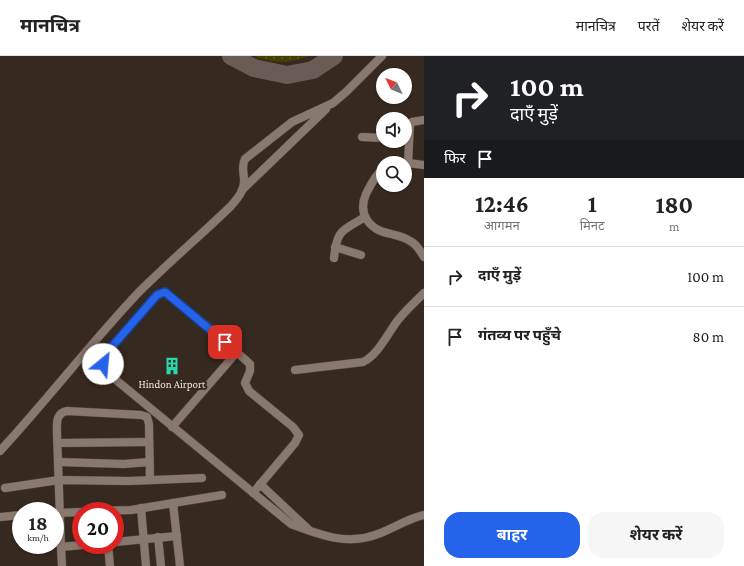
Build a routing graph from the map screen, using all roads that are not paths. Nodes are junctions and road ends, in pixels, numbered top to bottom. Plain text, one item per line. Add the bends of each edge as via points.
1 (382, 56) edge
2 (333, 103) junction
3 (424, 120) edge
4 (412, 122) edge
5 (362, 138) dead end
6 (376, 138) edge
7 (412, 164) edge
8 (424, 166) edge
9 (376, 177) edge
10 (242, 190) junction
11 (365, 216) junction
12 (335, 247) junction
13 (360, 255) dead end
14 (424, 257) edge
15 (334, 258) dead end
16 (147, 285) junction
17 (424, 293) edge
18 (157, 295) junction
19 (237, 352) junction
20 (295, 370) dead end
21 (172, 427) junction
22 (149, 442) junction
23 (58, 444) junction
24 (0, 451) edge
25 (58, 462) junction
26 (149, 462) junction
27 (202, 478) dead end
28 (59, 480) junction
29 (150, 480) junction
30 (260, 484) junction
31 (5, 488) dead end
32 (253, 493) junction
33 (222, 494) dead end
34 (58, 502) edge
35 (172, 503) junction
36 (141, 508) junction
37 (124, 509) edge
38 (424, 515) edge
39 (12, 516) edge
40 (0, 518) edge
41 (311, 532) junction
42 (177, 536) junction
43 (143, 538) junction
44 (158, 538) junction
45 (124, 541) edge
46 (61, 554) edge
47 (109, 554) edge
48 (62, 566) edge
49 (110, 566) edge
50 (146, 566) edge
51 (161, 566) edge
52 (180, 566) edge

1 - 2 street
2 - 10 street
2 - 10 street via 292,122 245,158
3 - 4 street
5 - 6 street
7 - 8 street
9 - 11 street via 363,203
10 - 16 street via 232,206
11 - 12 street via 342,231
11 - 14 street via 374,229 409,240
12 - 13 street
12 - 15 street
16 - 18 street
16 - 24 street
17 - 20 street via 404,312 376,352 367,360
18 - 19 street via 165,292
18 - 21 street via 102,358 110,375
19 - 21 street
19 - 30 street via 250,364 245,383 249,391 293,427 299,435
21 - 32 street
22 - 23 street
22 - 23 street via 149,420 144,415 62,412 57,419
22 - 26 street
23 - 25 street
25 - 26 street
25 - 28 street
26 - 29 street
27 - 29 street
28 - 29 street
28 - 31 street
28 - 34 street
30 - 32 street
30 - 41 street
32 - 41 street via 290,524
33 - 35 street
35 - 36 street
35 - 42 street
36 - 37 street
36 - 43 street
38 - 41 street via 376,535 355,540 336,539
39 - 40 street
42 - 44 street
42 - 52 street
43 - 44 street
43 - 45 street
43 - 50 street
44 - 51 street
46 - 48 street
47 - 49 street

